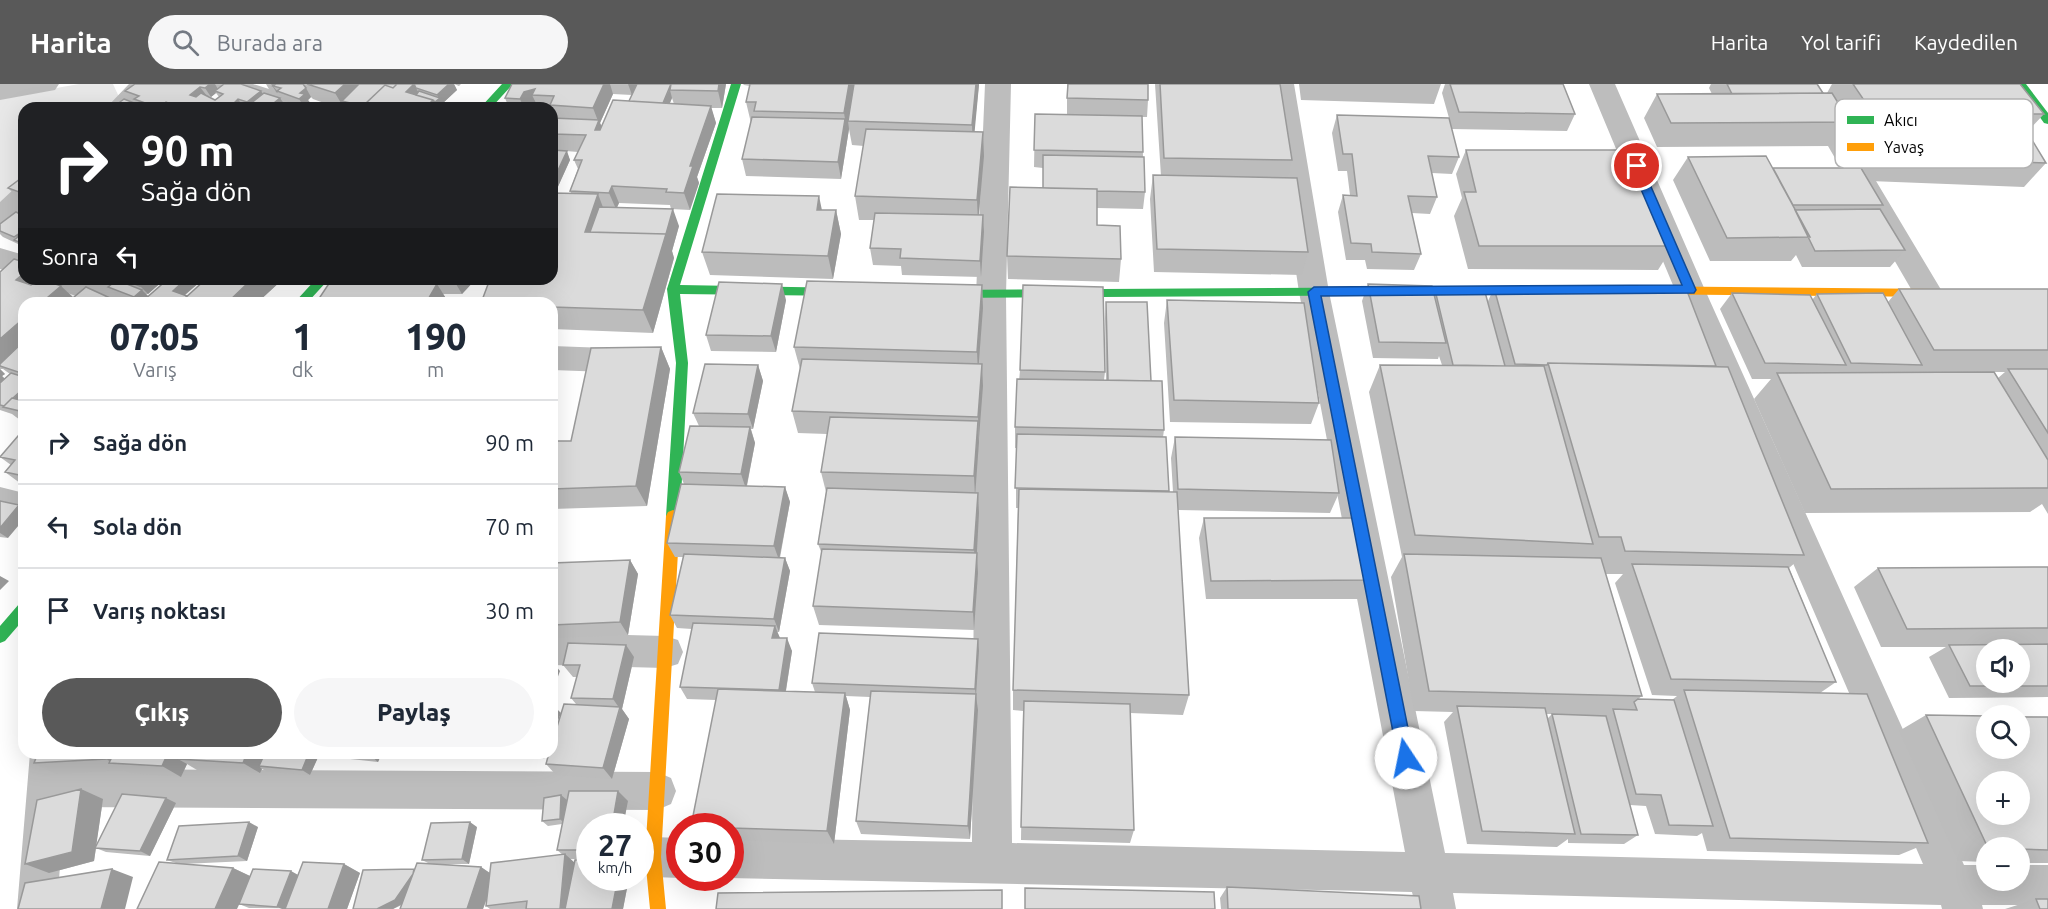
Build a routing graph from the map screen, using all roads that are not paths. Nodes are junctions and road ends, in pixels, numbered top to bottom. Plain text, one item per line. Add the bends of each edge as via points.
1 (46, 84) edge
2 (144, 84) edge
3 (226, 84) edge
4 (508, 84) edge
5 (736, 84) edge
6 (998, 84) edge
7 (1281, 84) edge
8 (1602, 84) edge
9 (1804, 84) edge
10 (2020, 84) edge
11 (0, 92) edge
12 (2031, 99) edge
13 (2033, 101) edge
14 (125, 102) edge
15 (282, 102) edge
16 (491, 102) edge
17 (2048, 121) edge
18 (1835, 136) edge
19 (1854, 168) edge
20 (18, 202) edge
21 (0, 218) edge
22 (0, 258) edge
23 (18, 264) edge
24 (77, 285) edge
25 (317, 285) edge
26 (673, 289) junction
27 (1690, 290) junction
28 (1314, 292) junction
29 (861, 293) edge
30 (1928, 293) junction
31 (920, 294) edge
32 (1960, 294) edge
33 (991, 295) junction
34 (111, 297) edge
35 (306, 297) edge
36 (558, 358) edge
37 (682, 363) junction
38 (0, 501) edge
39 (18, 506) edge
40 (18, 619) edge
41 (8, 636) edge
42 (558, 649) edge
43 (665, 652) junction
44 (48, 771) edge
45 (657, 791) junction
46 (666, 857) edge
47 (744, 858) edge
48 (992, 862) junction
49 (2048, 885) edge
50 (1432, 891) edge
51 (1958, 897) edge
52 (37, 909) edge
53 (658, 909) edge

1 - 11 street
2 - 14 street
3 - 15 street
4 - 16 street
5 - 26 street
6 - 33 street
7 - 28 street
8 - 27 street
9 - 18 street
10 - 12 street
13 - 17 street
19 - 30 street
20 - 21 street
22 - 23 street
24 - 34 street
25 - 35 street
26 - 29 street
26 - 37 street
27 - 28 street
27 - 30 street
27 - 51 street
28 - 33 street
28 - 50 street
30 - 32 street
31 - 33 street
33 - 48 street
36 - 37 street
37 - 43 street
38 - 39 street
40 - 41 street
42 - 43 street
43 - 45 street
44 - 45 street
44 - 52 street
45 - 46 street
46 - 53 street
47 - 48 street
48 - 50 street
49 - 51 street
50 - 51 street

